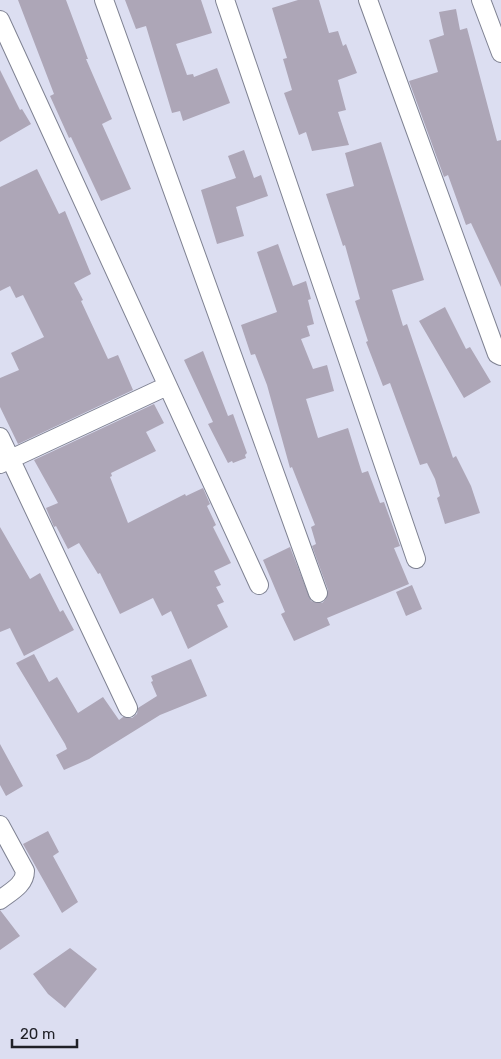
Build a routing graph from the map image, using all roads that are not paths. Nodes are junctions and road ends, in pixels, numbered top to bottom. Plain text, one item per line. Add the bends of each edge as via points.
1 (104, 0) edge
2 (225, 0) edge
3 (368, 0) edge
4 (481, 0) edge
5 (0, 20) edge
6 (501, 53) edge
7 (501, 356) edge
8 (167, 386) junction
9 (0, 437) edge
10 (5, 462) edge
11 (416, 559) dead end
12 (259, 585) dead end
13 (318, 593) dead end
14 (128, 708) dead end
15 (0, 825) edge
16 (0, 900) edge

1 - 13 street
2 - 11 street
3 - 7 street
4 - 6 street
5 - 8 street
8 - 10 street
8 - 12 street
9 - 10 street
10 - 14 street
15 - 16 street via 25,871 25,878

